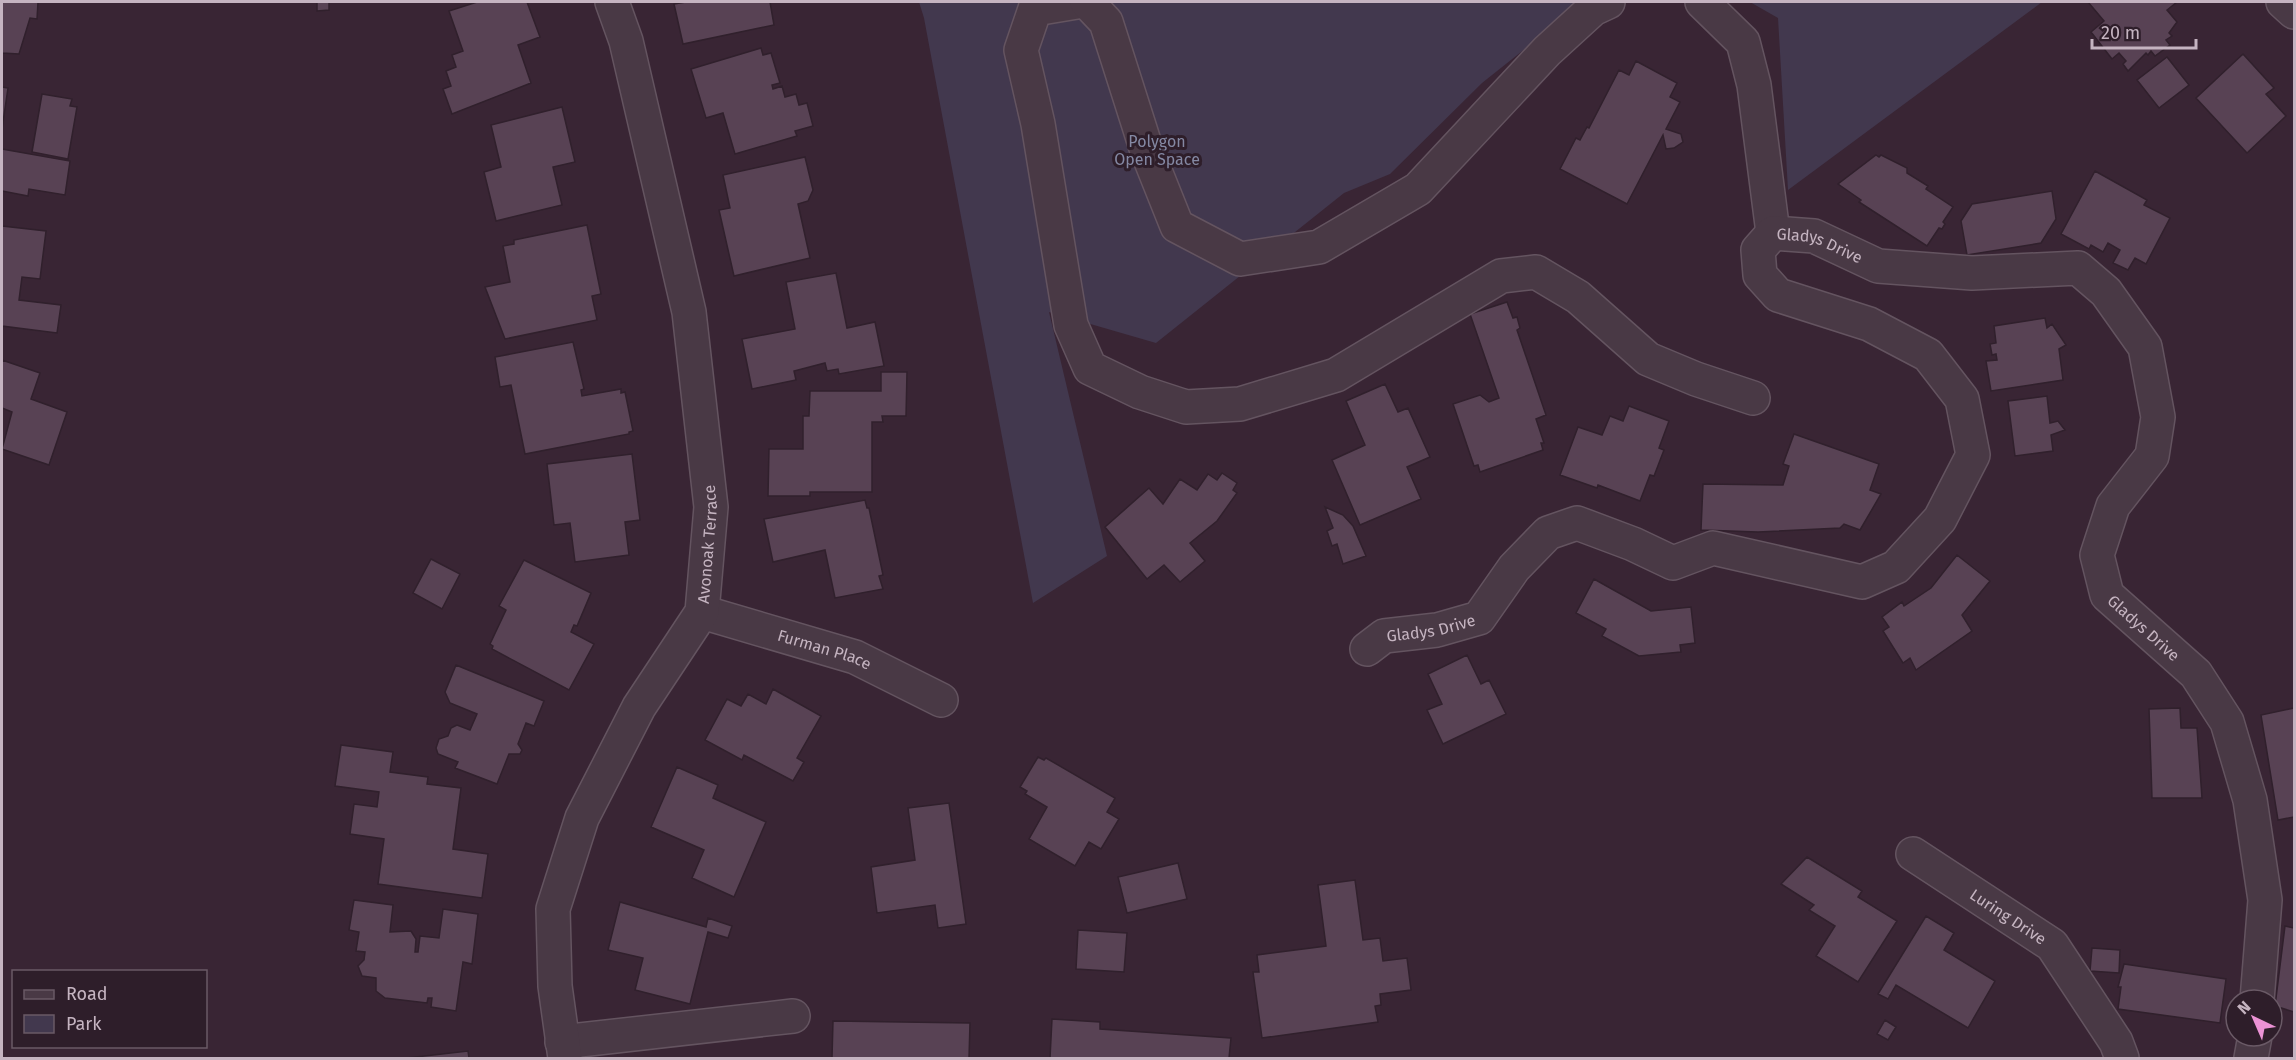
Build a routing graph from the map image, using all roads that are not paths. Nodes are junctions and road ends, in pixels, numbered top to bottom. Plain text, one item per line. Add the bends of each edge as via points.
1 (612, 2) edge
2 (1077, 2) edge
3 (1087, 2) edge
4 (1608, 2) edge
5 (1702, 2) edge
6 (2283, 2) edge
7 (2295, 12) edge
8 (1773, 233) junction
9 (1753, 398) dead end
10 (702, 612) junction
11 (1367, 649) dead end
12 (941, 700) dead end
13 (1912, 854) dead end
14 (2259, 988) edge
15 (793, 1016) dead end
16 (564, 1050) edge
17 (2122, 1059) edge

1 - 10 street, Avonoak Terrace via 626,41 689,312 711,507
2 - 9 street via 1035,9 1021,50 1038,124 1071,325 1090,368 1140,392 1186,407 1240,404 1336,375 1501,276 1536,272 1578,297 1648,359
3 - 4 street via 1106,22 1177,226 1240,259 1319,247 1418,189 1547,51 1593,9
5 - 8 street via 1743,42 1754,86
6 - 7 street
8 - 11 street, Gladys Drive via 1758,250 1760,275 1778,295 1869,324 1928,355 1962,399 1973,455 1940,519 1896,567 1862,582 1713,548 1673,563 1577,523 1548,533 1514,568 1479,618 1437,630 1384,636
8 - 14 street, Gladys Drive via 1814,236 1878,266 1972,273 2078,268 2106,292 2145,347 2158,417 2152,456 2113,506 2097,555 2107,596 2196,674 2228,722 2250,800 2265,900
10 - 12 street, Furman Place via 855,657
10 - 16 street, Avonoak Terrace via 639,707 582,818 553,909 555,986
13 - 17 street, Luring Drive via 2052,945 2116,1041
15 - 16 street

